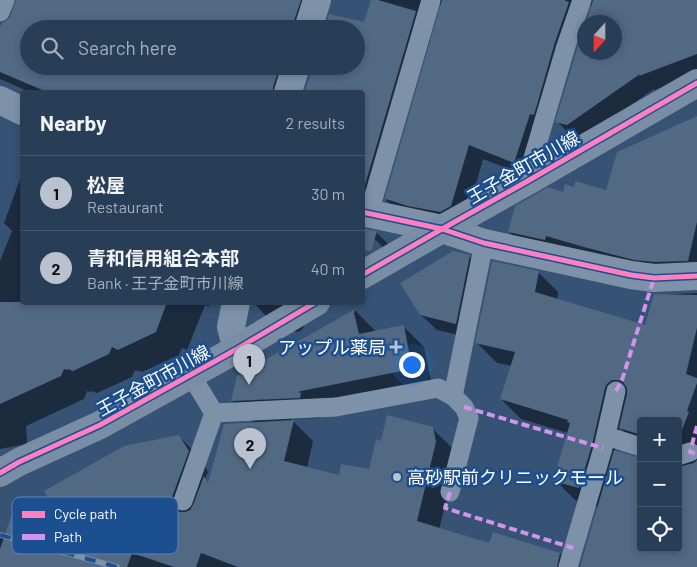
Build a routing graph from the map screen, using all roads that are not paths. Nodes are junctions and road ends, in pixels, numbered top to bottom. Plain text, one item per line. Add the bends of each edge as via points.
1 (6, 0) edge
2 (317, 0) edge
3 (432, 0) edge
4 (582, 0) edge
5 (0, 12) edge
6 (311, 20) edge
7 (293, 75) edge
8 (697, 84) edge
9 (289, 90) edge
10 (0, 100) edge
11 (20, 110) edge
12 (526, 182) junction
13 (366, 213) edge
14 (442, 229) junction
15 (484, 243) junction
16 (365, 273) edge
17 (697, 276) edge
18 (235, 305) edge
19 (311, 305) edge
20 (237, 349) junction
21 (191, 375) junction
22 (616, 391) dead end
23 (453, 396) junction
24 (214, 413) junction
25 (606, 436) junction
26 (637, 446) edge
27 (0, 473) edge
28 (450, 492) dead end
29 (183, 501) dead end
30 (568, 567) edge

1 - 5 lane
2 - 6 street
3 - 13 lane
4 - 12 lane
7 - 9 street
8 - 12 main road, 王子金町市川線
10 - 11 street
12 - 14 main road, 王子金町市川線
13 - 14 street
14 - 15 street
14 - 16 main road, 王子金町市川線
15 - 17 street via 631,275 654,278
15 - 23 lane
18 - 20 street via 231,327
19 - 20 main road, 王子金町市川線
20 - 21 main road, 王子金町市川線
21 - 24 lane
21 - 27 main road, 王子金町市川線 via 100,426
22 - 25 lane
23 - 24 lane via 438,388 336,407
23 - 28 lane via 469,418
24 - 29 lane
25 - 26 lane
25 - 30 lane

